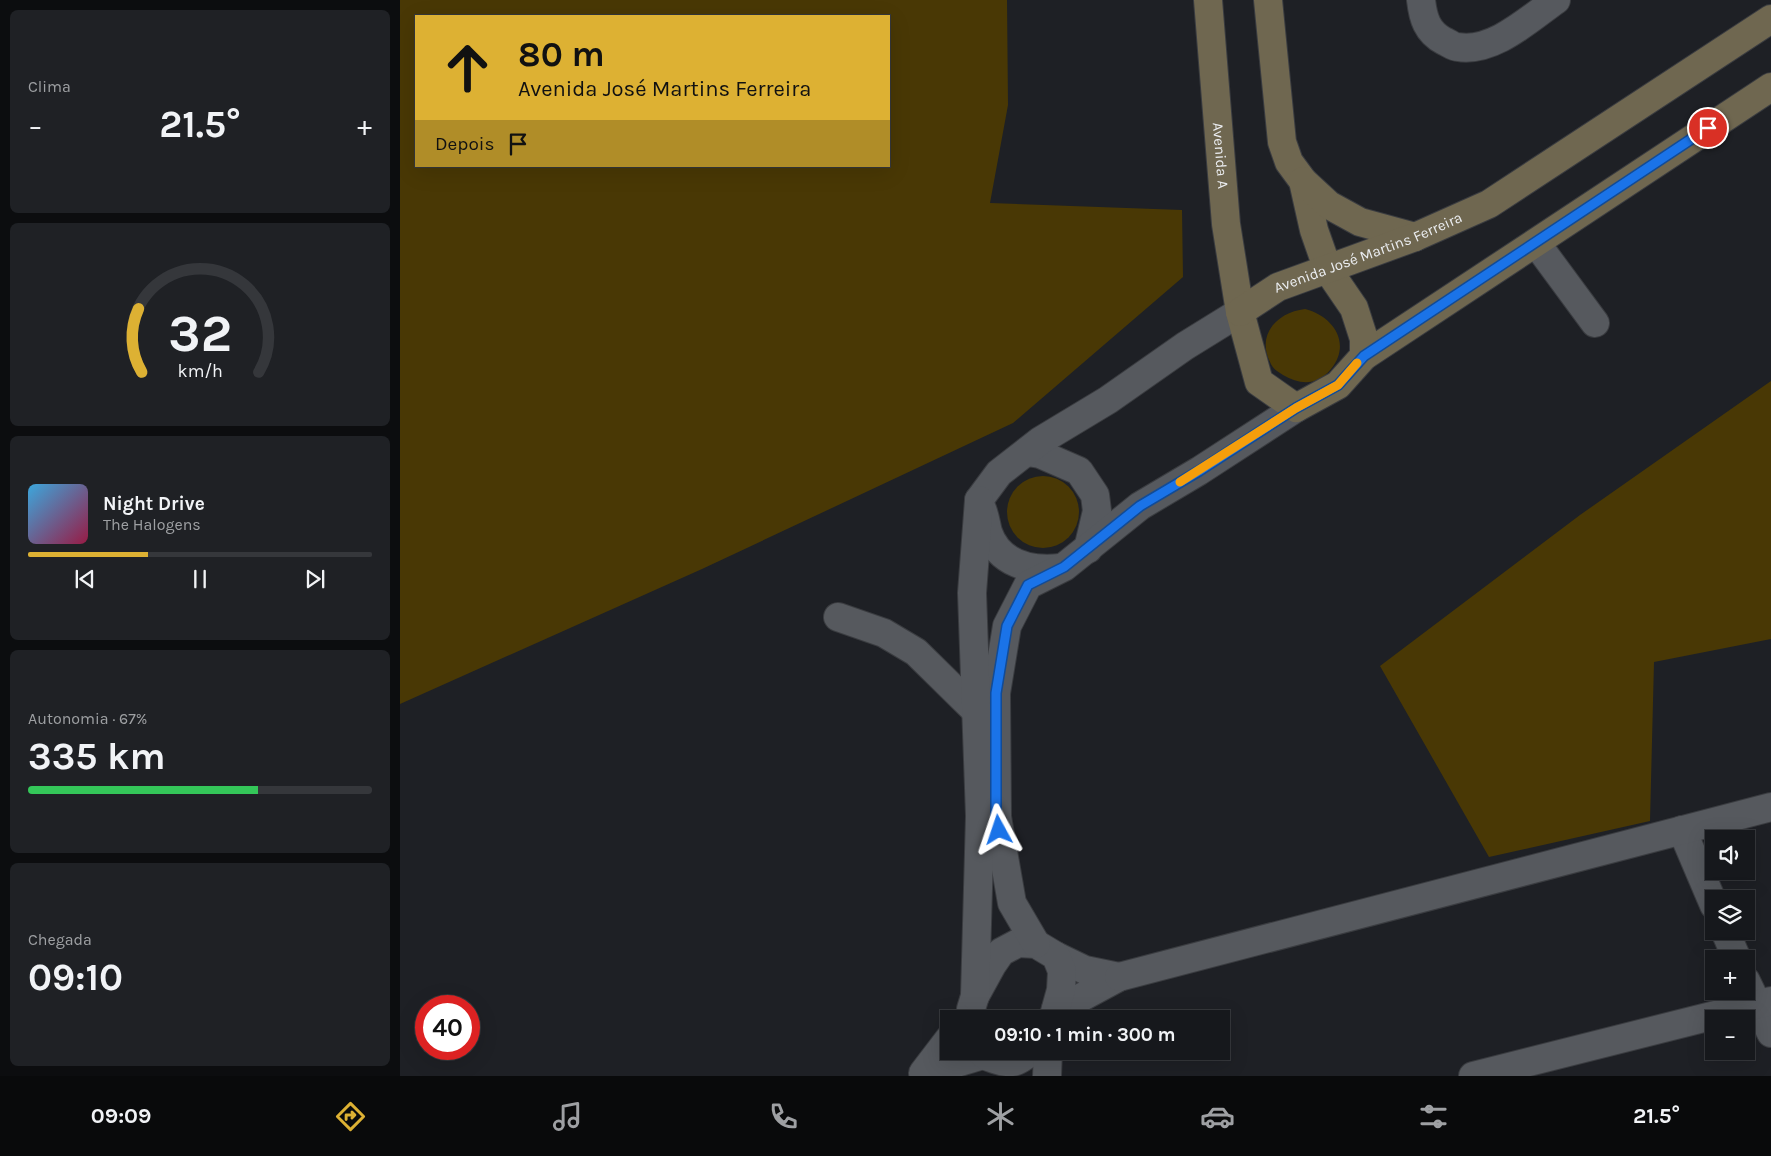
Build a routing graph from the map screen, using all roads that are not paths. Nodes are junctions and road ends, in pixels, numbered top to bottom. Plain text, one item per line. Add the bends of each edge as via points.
1 (1208, 0) edge
2 (1268, 0) edge
3 (1556, 0) edge
4 (1422, 6) edge
5 (1771, 19) edge
6 (1771, 87) edge
7 (1302, 181) junction
8 (1415, 237) junction
9 (1536, 243) junction
10 (1328, 270) junction
11 (1240, 312) junction
12 (1595, 323) dead end
13 (1364, 356) junction
14 (1296, 408) junction
15 (1028, 452) junction
16 (979, 500) junction
17 (1088, 549) junction
18 (1064, 567) junction
19 (838, 617) dead end
20 (976, 711) junction
21 (1771, 807) edge
22 (1682, 830) junction
23 (1708, 890) edge
24 (1046, 950) junction
25 (1119, 977) junction
26 (1758, 996) edge
27 (970, 1010) edge
28 (970, 1010) edge
29 (1055, 1010) edge
30 (1060, 1010) edge
31 (1771, 1033) edge
32 (940, 1050) edge
33 (1020, 1060) edge
34 (1048, 1060) edge
35 (997, 1062) edge
36 (922, 1074) edge
37 (1047, 1076) edge
38 (1473, 1076) edge

1 - 11 main road, Avenida A via 1226,224
2 - 7 main road via 1282,142 1289,162
3 - 4 street via 1496,41 1476,48 1456,47 1439,38 1428,27
5 - 8 main road, Avenida José Martins Ferreira via 1489,204
6 - 9 main road
7 - 8 main road via 1329,205 1360,222
7 - 10 main road
8 - 10 main road, Avenida José Martins Ferreira
9 - 12 street
9 - 13 main road
10 - 11 main road, Avenida José Martins Ferreira via 1278,288
10 - 13 main road via 1354,308 1364,339
11 - 14 main road via 1260,382
11 - 15 street, Avenida José Martins Ferreira via 1108,400 1048,435
13 - 14 main road via 1338,385
14 - 17 street via 1140,506
15 - 16 street, Avenida José Martins Ferreira via 998,473
15 - 17 street via 1040,454 1079,472 1095,495 1097,511
16 - 18 street via 988,533 1010,560 1026,568
16 - 20 street via 972,593
17 - 18 street
18 - 24 street via 1028,585 1007,626 996,693 996,817 1012,903
19 - 20 street via 884,633 916,652
20 - 27 street via 980,843
21 - 22 street
22 - 23 street
22 - 25 street
24 - 25 street via 1085,970
24 - 28 street via 1018,944 1001,952
24 - 29 street via 1062,971
25 - 30 street
26 - 31 street
26 - 38 street
32 - 36 street
33 - 35 street
34 - 37 street
35 - 36 street

